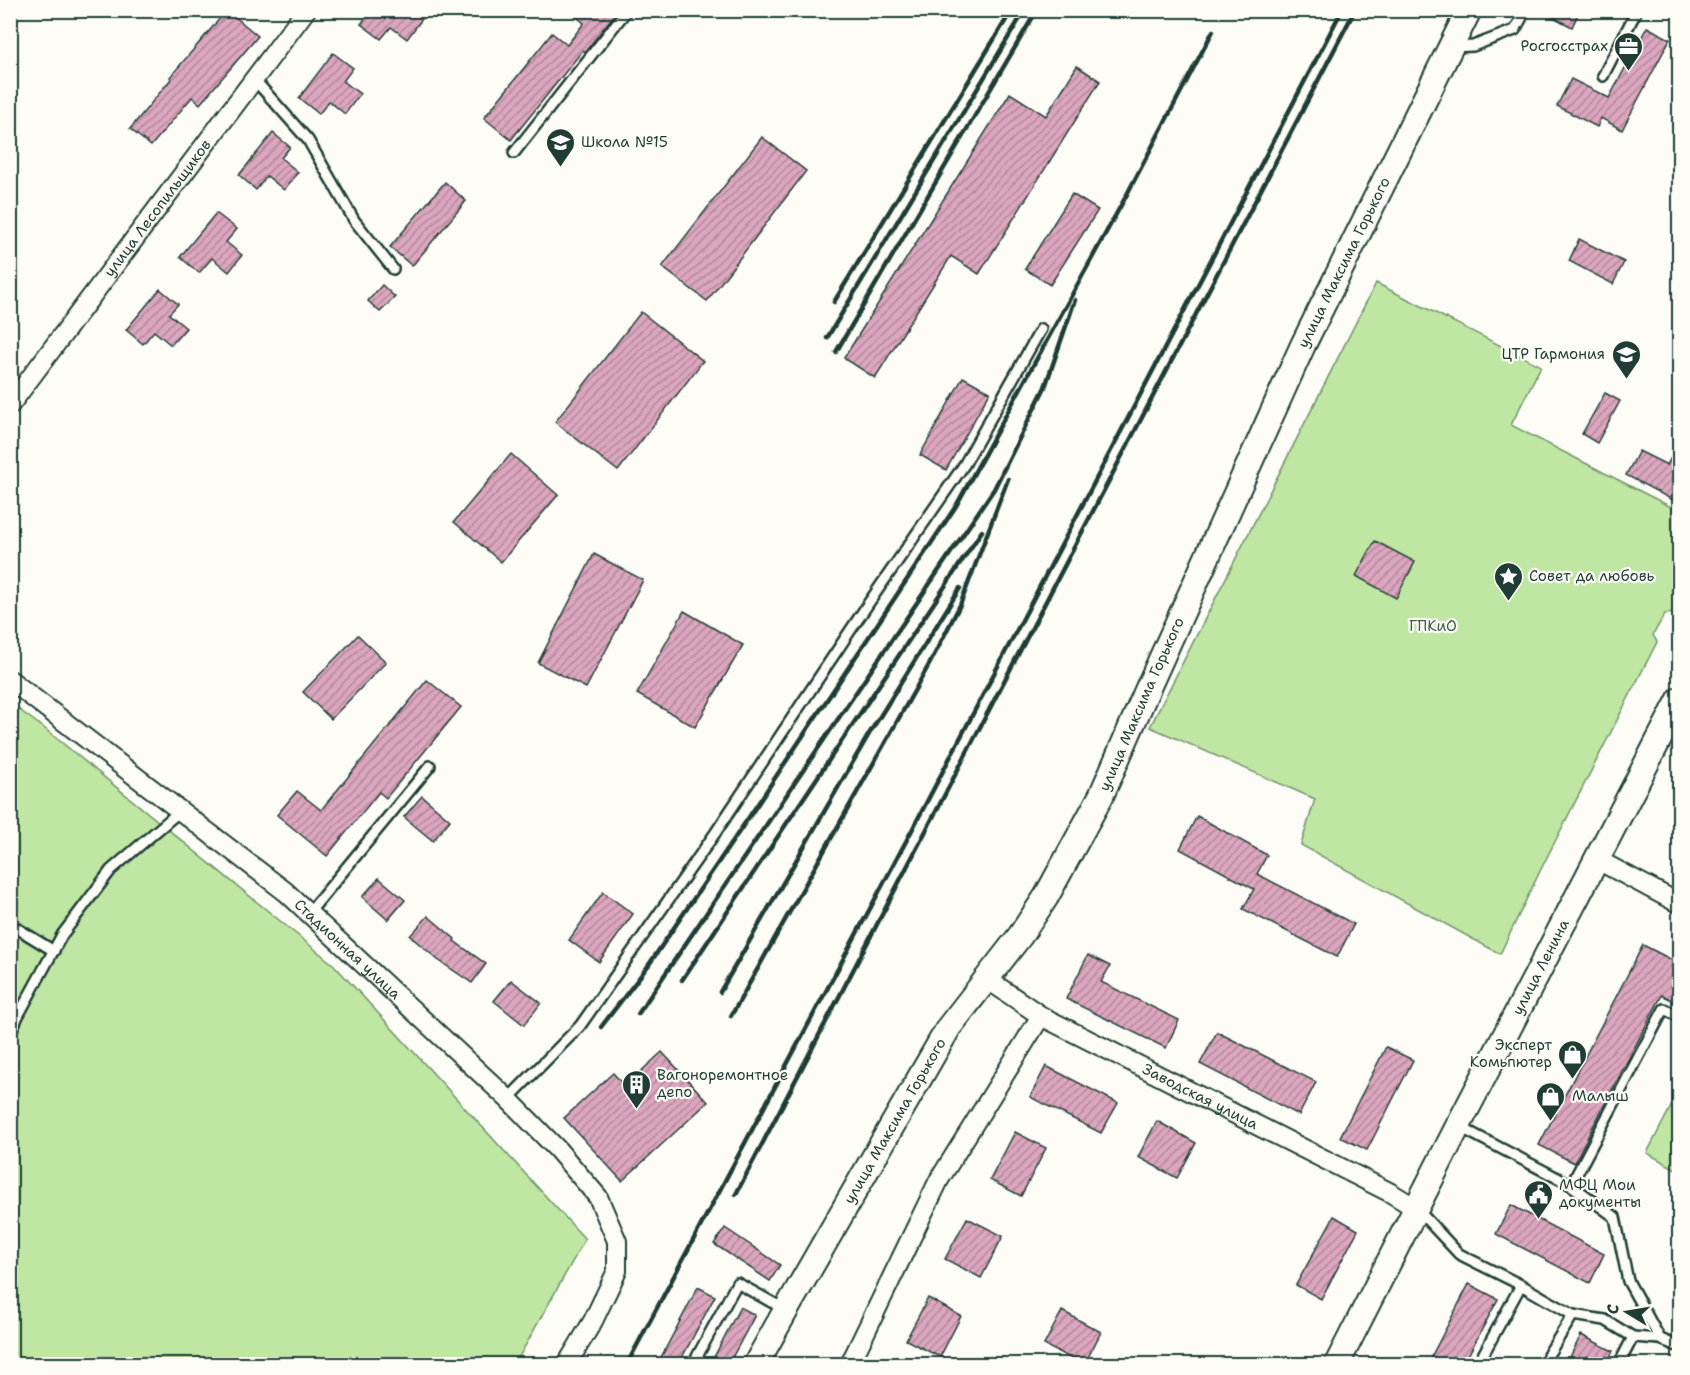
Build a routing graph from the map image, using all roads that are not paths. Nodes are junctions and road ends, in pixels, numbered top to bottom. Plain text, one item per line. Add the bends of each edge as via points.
1 (306, 10) edge
2 (627, 10) edge
3 (1469, 10) edge
4 (1526, 10) edge
5 (1637, 10) edge
6 (1450, 48) junction
7 (1603, 76) dead end
8 (254, 78) junction
9 (514, 153) dead end
10 (393, 269) dead end
11 (1041, 329) dead end
12 (10, 405) edge
13 (10, 680) edge
14 (1680, 699) edge
15 (430, 766) dead end
16 (181, 810) junction
17 (1596, 859) junction
18 (1680, 904) edge
19 (308, 914) junction
20 (10, 924) edge
21 (54, 951) junction
22 (987, 979) junction
23 (1041, 1016) junction
24 (1680, 1017) edge
25 (10, 1034) edge
26 (508, 1099) junction
27 (1458, 1126) junction
28 (1571, 1185) junction
29 (1417, 1209) junction
30 (1521, 1285) junction
31 (786, 1310) junction
32 (1573, 1315) junction
33 (1633, 1337) junction
34 (1660, 1340) junction
35 (1680, 1347) edge
36 (567, 1365) edge
37 (693, 1365) edge
38 (756, 1365) edge
39 (850, 1365) edge
40 (1337, 1365) edge
41 (1479, 1365) edge
42 (1548, 1365) edge
43 (1619, 1365) edge

1 - 8 street, улица Лесопильщиков
2 - 9 lane
3 - 6 street, улица Максима Горького
4 - 6 lane via 1515,30 1473,46
5 - 7 lane
6 - 22 street, улица Максима Горького via 1303,345 1101,796 1046,897
8 - 10 lane via 308,140 354,220
8 - 12 street, улица Лесопильщиков
11 - 26 lane via 964,465 716,832 580,1026
13 - 16 street, Стадионная улица
14 - 17 street, улица Ленина
15 - 19 lane
16 - 19 street, Стадионная улица via 286,892
16 - 21 lane via 111,870
17 - 18 street
17 - 27 street, улица Ленина
19 - 26 street, Стадионная улица
20 - 21 lane
21 - 25 lane
22 - 23 street, Заводская улица
22 - 31 street, улица Максима Горького via 949,1028
23 - 29 street, Заводская улица via 1391,1192
23 - 39 street via 939,1180
24 - 28 lane via 1664,1009
26 - 36 street, Стадионная улица via 598,1197 617,1241 617,1271
27 - 28 lane
27 - 29 street, улица Ленина
28 - 34 lane via 1615,1217 1628,1281
29 - 30 lane via 1459,1254
29 - 40 street, улица Ленина
30 - 32 lane
30 - 41 lane
31 - 37 lane via 737,1283
31 - 38 street, улица Максима Горького
32 - 33 lane via 1605,1320
32 - 42 lane via 1548,1355
33 - 34 lane
33 - 43 lane
34 - 35 lane

